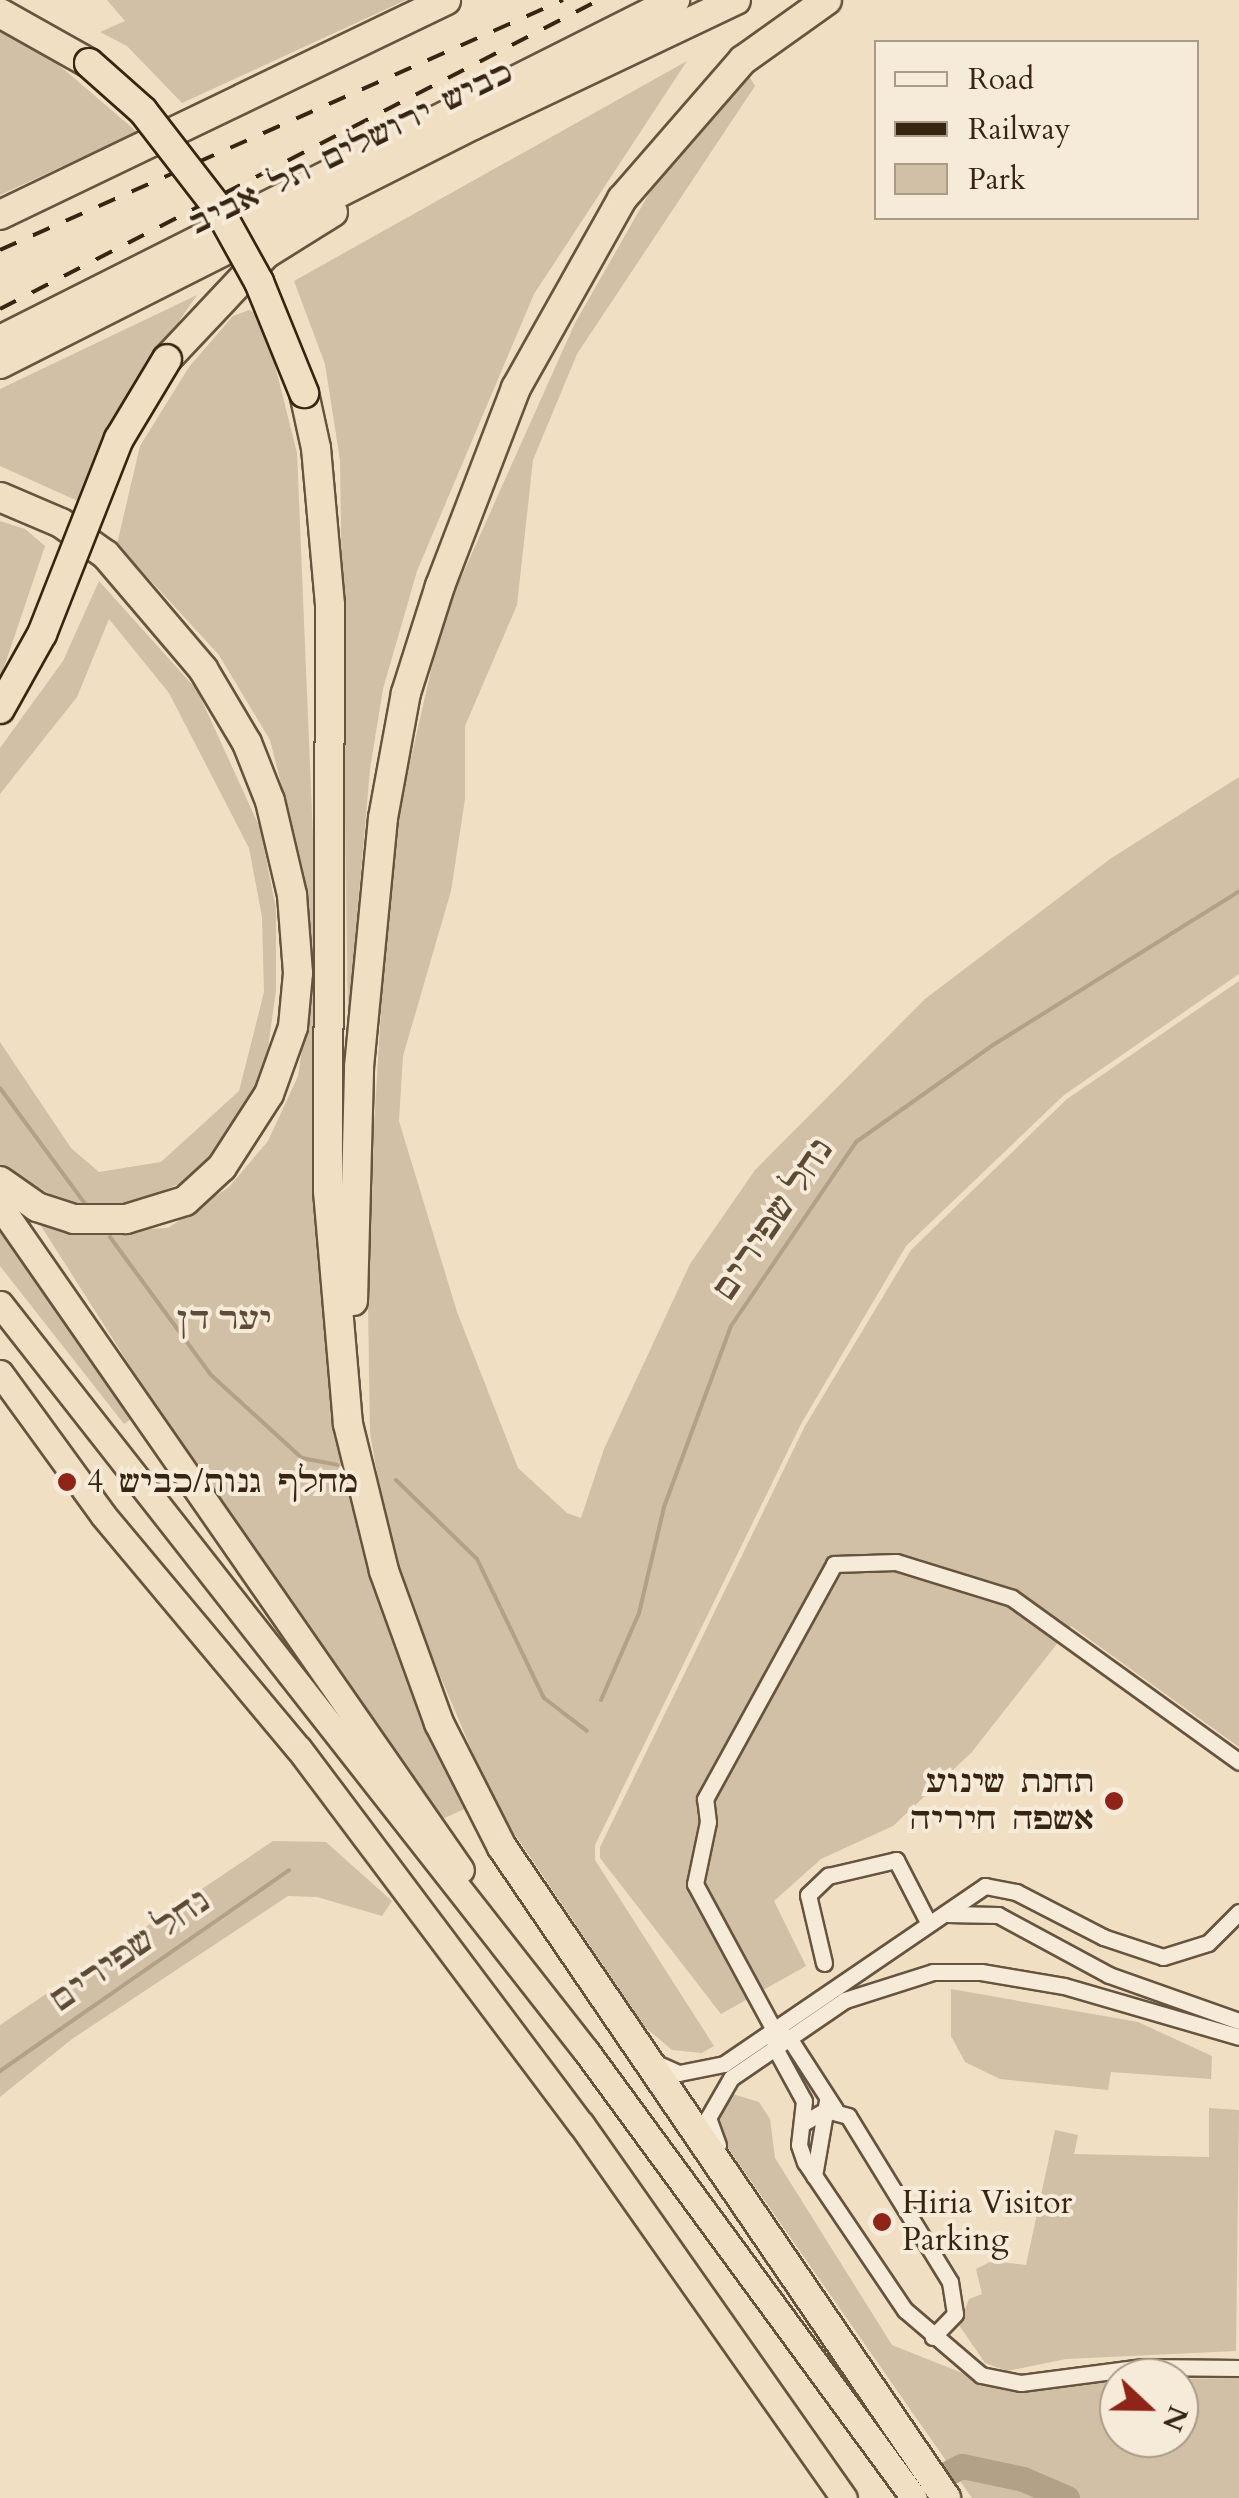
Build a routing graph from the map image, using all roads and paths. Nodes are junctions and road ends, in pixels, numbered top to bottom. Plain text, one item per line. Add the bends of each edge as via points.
1 (446, 0) edge
2 (675, 0) edge
3 (736, 0) edge
4 (828, 0) edge
5 (0, 14) edge
6 (473, 124) junction
7 (0, 215) edge
8 (0, 340) edge
9 (0, 364) edge
10 (0, 497) edge
11 (0, 709) edge
12 (0, 1182) edge
13 (0, 1206) edge
14 (0, 1304) edge
15 (2, 1378) edge
16 (364, 1502) junction
17 (1239, 1762) edge
18 (1239, 1912) edge
19 (930, 1920) junction
20 (824, 1963) dead end
21 (1239, 2021) edge
22 (774, 2030) junction
23 (626, 2036) junction
24 (789, 2038) junction
25 (1239, 2038) edge
26 (774, 2048) junction
27 (586, 2051) junction
28 (829, 2104) junction
29 (805, 2122) junction
30 (814, 2176) junction
31 (749, 2212) junction
32 (933, 2336) junction
33 (1239, 2368) edge
34 (839, 2492) edge
35 (914, 2498) edge
36 (946, 2498) edge

1 - 7 highway
2 - 8 highway
3 - 6 highway, כביש ירושלים תל אביב
4 - 16 highway via 742,60 622,198 516,388 419,646 383,818 359,1067 352,1248
5 - 16 highway, bridge via 89,63 143,111 218,208 259,282 304,394 316,448 330,605 328,1191 341,1374
6 - 9 highway, כביש ירושלים תל אביב
6 - 11 highway, bridge via 266,254 167,359 119,439 42,634
10 - 12 highway via 60,523 106,555 156,606 214,685 270,801 292,895 298,973 293,1027 269,1094 222,1167 185,1201 126,1220 74,1219 37,1207
13 - 27 highway
14 - 27 highway
15 - 34 highway via 104,1515 299,1749 581,2124
16 - 23 highway via 417,1670 461,1771 502,1847
17 - 22 street via 1012,1598 896,1562 834,1564 705,1800 708,1822 696,1884
18 - 19 street via 1208,1943 1164,1957 1135,1951 1000,1887 985,1886
19 - 20 street via 896,1860 828,1876 808,1895
19 - 21 street via 967,1910 998,1915 1109,1975
19 - 22 street
22 - 23 street via 724,2064 692,2073 664,2069
22 - 24 street
22 - 26 street
23 - 31 highway
24 - 25 street via 845,2000 896,1981 960,1970 1114,1997
24 - 26 street
24 - 28 street
26 - 29 street via 804,2102
26 - 31 street via 720,2088 708,2118
27 - 35 highway
28 - 29 street
28 - 30 street
28 - 32 street via 858,2129 950,2282 955,2314
29 - 30 street via 799,2145
30 - 32 street via 905,2310
31 - 36 highway
32 - 33 street via 1003,2383 1143,2367

